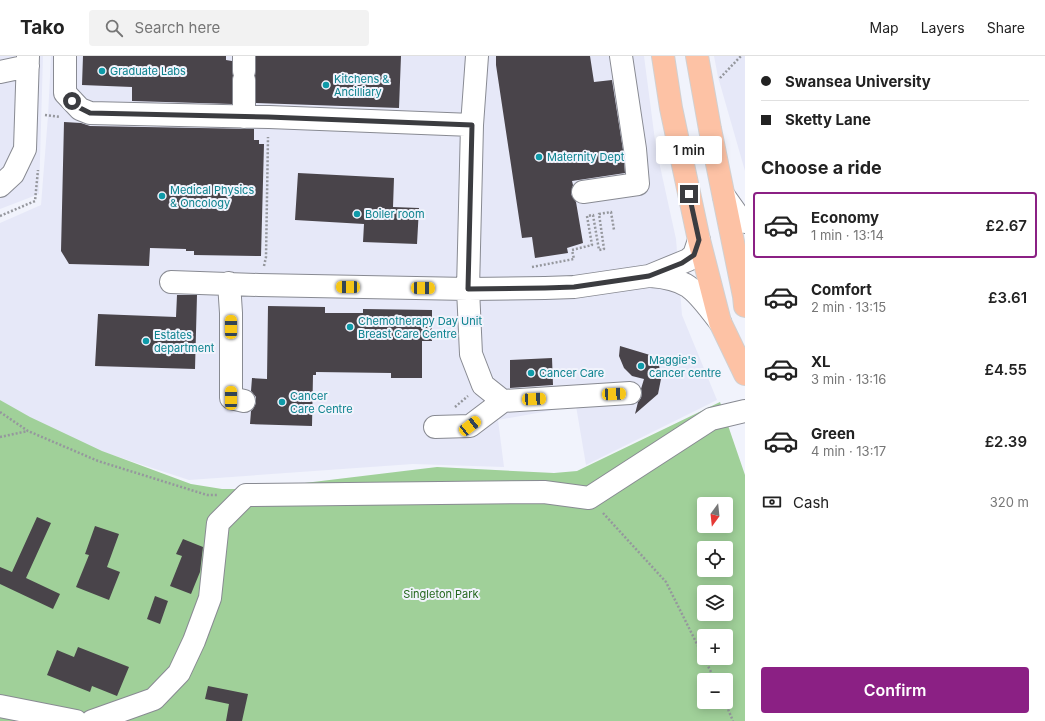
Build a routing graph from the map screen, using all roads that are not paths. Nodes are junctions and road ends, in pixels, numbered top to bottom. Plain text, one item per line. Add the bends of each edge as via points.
1 (65, 56) edge
2 (477, 56) edge
3 (621, 56) edge
4 (663, 56) edge
5 (697, 56) edge
6 (28, 61) edge
7 (244, 69) edge
8 (0, 72) edge
9 (244, 117) junction
10 (472, 125) junction
11 (0, 186) edge
12 (583, 192) dead end
13 (724, 196) junction
14 (745, 222) edge
15 (699, 240) junction
16 (649, 276) junction
17 (171, 282) dead end
18 (229, 283) junction
19 (468, 289) junction
20 (745, 298) edge
21 (720, 322) junction
22 (745, 374) edge
23 (630, 393) dead end
24 (244, 401) dead end
25 (503, 401) junction
26 (745, 411) edge
27 (435, 427) dead end
28 (0, 706) edge
29 (76, 721) edge
30 (92, 721) edge

1 - 9 lane via 65,94 80,108 90,113
2 - 10 lane
3 - 12 lane via 638,184
4 - 15 main road via 671,108
5 - 13 main road
6 - 8 lane
6 - 11 lane via 25,149 13,174
7 - 9 lane
9 - 10 lane
10 - 19 lane
13 - 14 lane
13 - 20 main road
15 - 16 lane via 694,255 688,260
15 - 21 main road
16 - 19 lane via 574,287
16 - 21 lane via 668,277 691,287
17 - 18 lane
18 - 19 lane
18 - 24 lane via 231,398
19 - 25 lane via 471,354 483,385
21 - 22 main road
23 - 25 lane
25 - 27 lane via 470,426
26 - 30 lane via 711,419 589,498 544,492 246,495 218,523 210,598 179,673 154,699
28 - 29 lane

